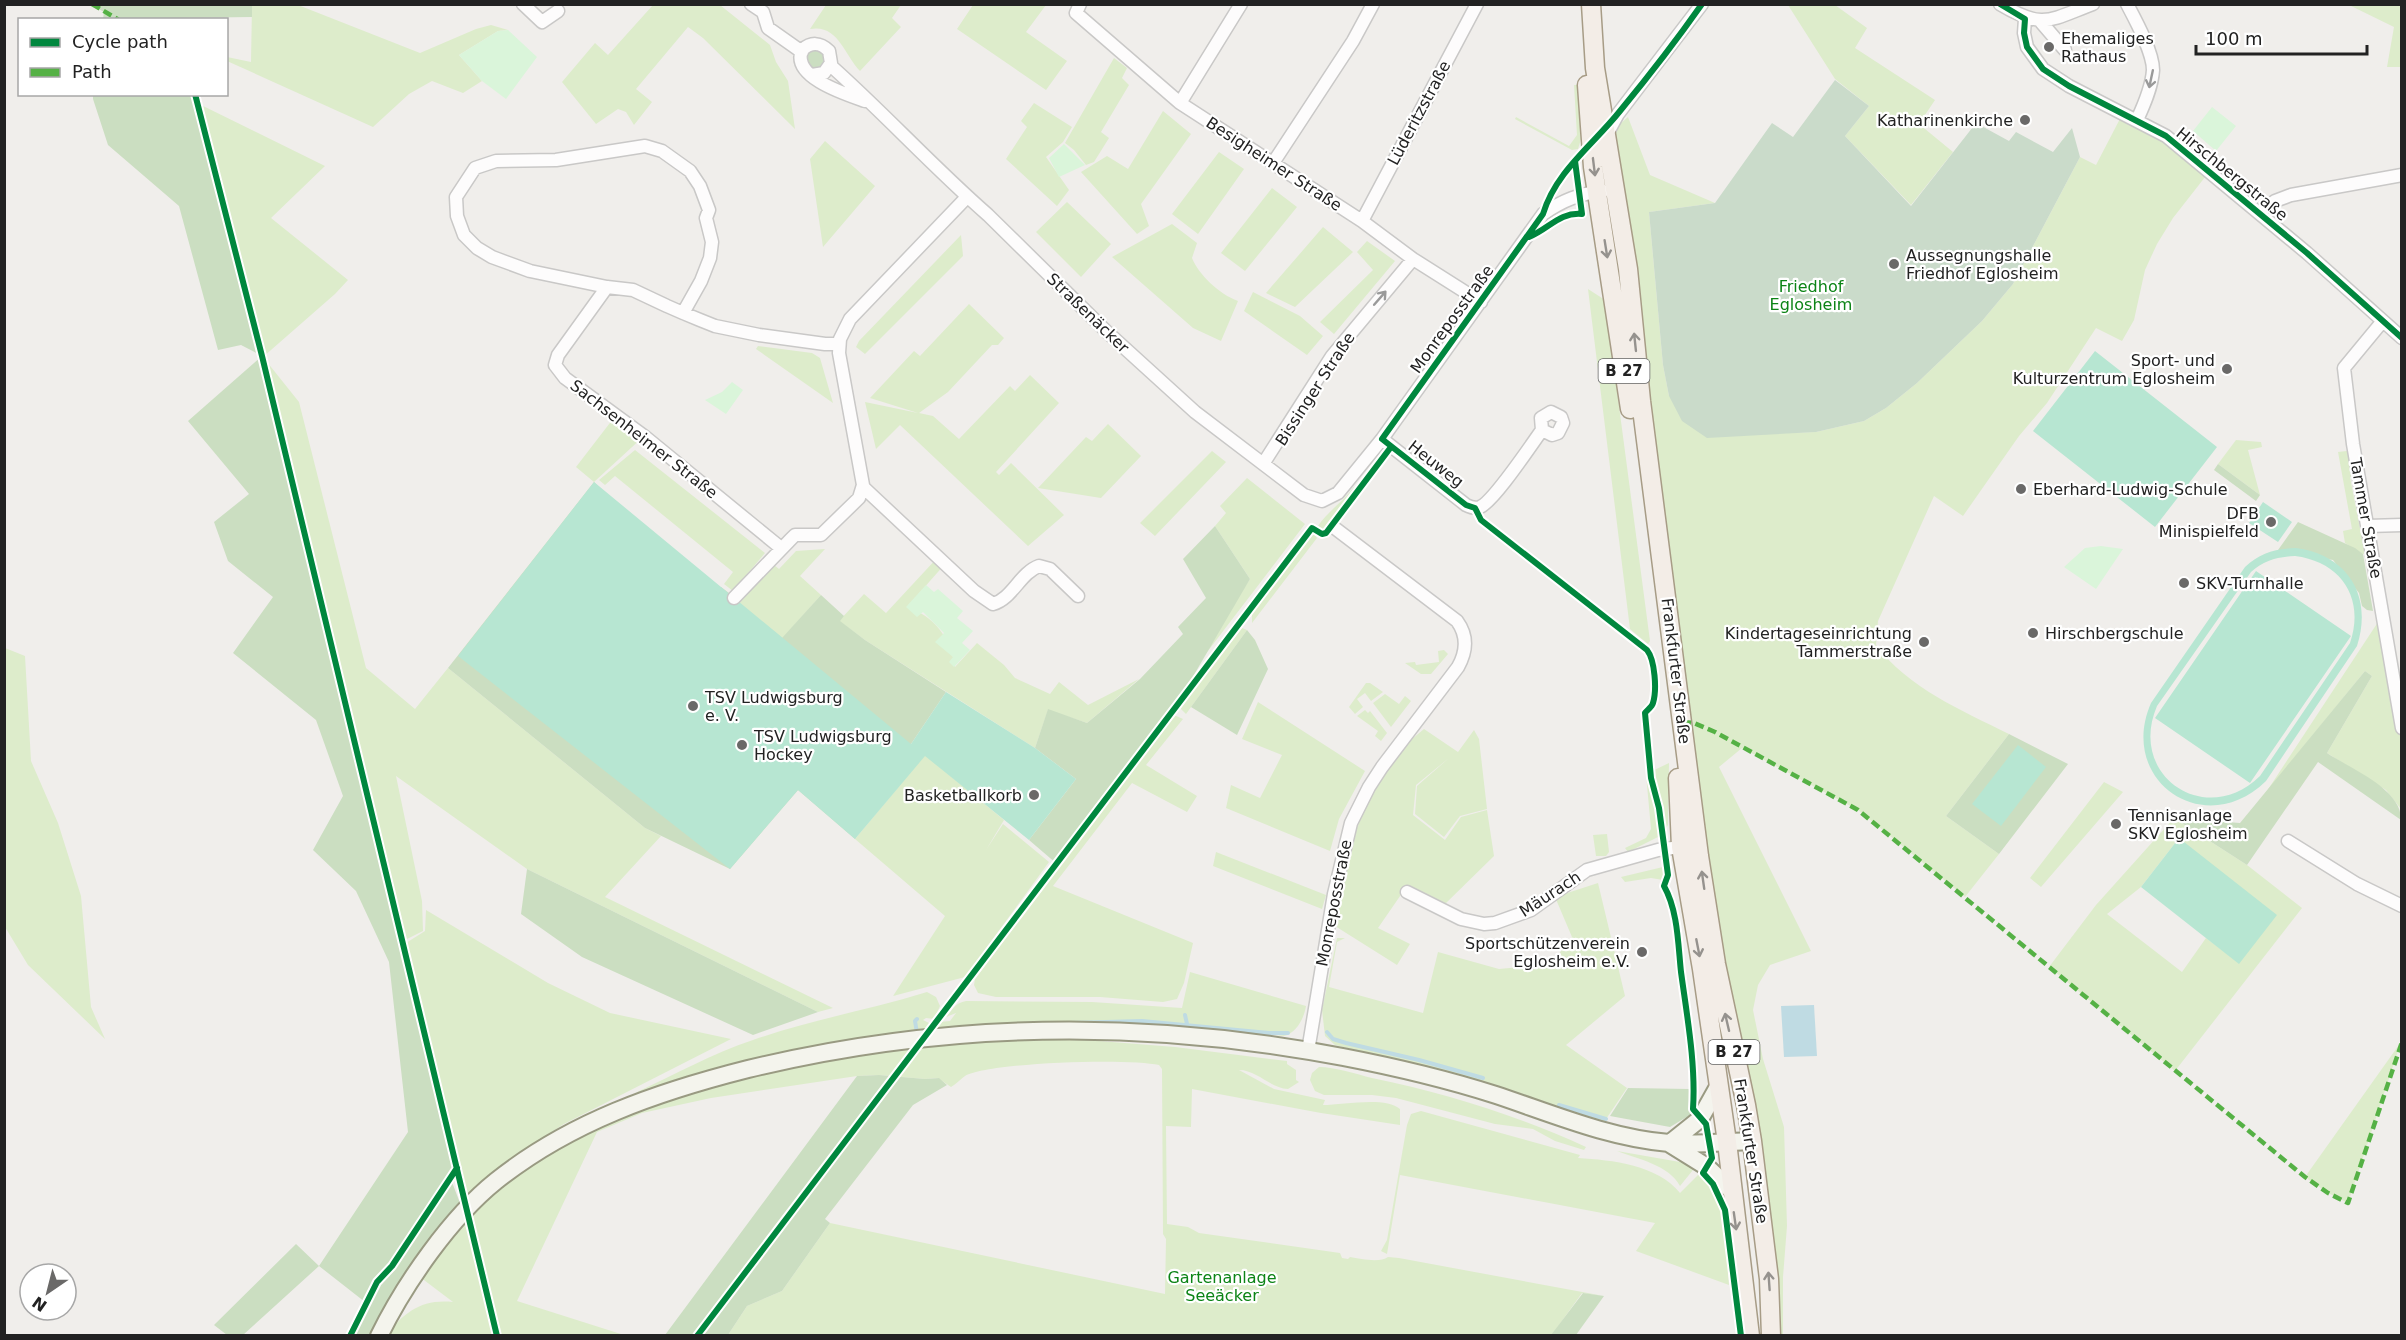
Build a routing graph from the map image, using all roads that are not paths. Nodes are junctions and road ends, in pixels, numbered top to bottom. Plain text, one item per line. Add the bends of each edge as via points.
1 (523, 4) edge
2 (751, 4) edge
3 (1240, 4) edge
4 (1373, 4) edge
5 (1477, 4) edge
6 (1580, 4) edge
7 (1591, 4) edge
8 (1701, 4) edge
9 (2000, 4) edge
10 (2093, 4) edge
11 (2127, 4) edge
12 (1078, 9) edge
13 (558, 10) dead end
14 (2025, 19) junction
15 (2041, 22) junction
16 (2065, 50) dead end
17 (802, 52) junction
18 (830, 65) junction
19 (812, 75) junction
20 (1180, 103) junction
21 (870, 104) junction
22 (2137, 120) junction
23 (1606, 136) junction
24 (1272, 163) junction
25 (2402, 175) edge
26 (1606, 190) junction
27 (966, 197) junction
28 (2259, 213) junction
29 (1362, 221) junction
30 (1413, 260) junction
31 (607, 287) junction
32 (1481, 302) junction
33 (683, 313) junction
34 (2382, 322) junction
35 (2399, 332) edge
36 (839, 344) junction
37 (1542, 430) dead end
38 (1382, 439) junction
39 (1263, 464) junction
40 (862, 487) junction
41 (1322, 501) joint
42 (2402, 525) edge
43 (2368, 526) junction
44 (1336, 529) dead end
45 (781, 548) junction
46 (1078, 596) dead end
47 (734, 598) dead end
48 (2400, 710) edge
49 (2402, 728) edge
50 (2288, 841) dead end
51 (1689, 846) junction
52 (1407, 892) dead end
53 (2402, 906) edge
54 (1308, 1051) junction
55 (1718, 1087) junction
56 (1752, 1141) junction
57 (1726, 1142) junction
58 (1670, 1143) junction
59 (1731, 1190) junction
60 (379, 1335) edge
61 (1750, 1335) edge
62 (1771, 1335) edge

1 - 13 street via 542,22
2 - 17 street via 763,12 768,28
3 - 20 street
4 - 24 street
5 - 29 street, Lüderitzstraße
6 -> 26 main road, Frankfurter Straße / B 27
7 - 23 main road, Frankfurter Straße / B 27 via 1595,68
8 - 23 street via 1618,114
9 - 14 street
10 - 15 street
11 -> 22 street via 2149,52 2153,71
12 - 20 street, Besigheimer Straße
14 - 15 street
14 - 22 street, Hirschbergstraße via 2027,47 2043,69
15 - 16 street
17 - 18 street, Straßenäcker via 812,44 824,47 831,57
17 - 19 street via 802,68
18 - 19 street via 824,73
18 - 21 street, Straßenäcker
19 - 21 street, Straßenäcker
20 - 24 street, Besigheimer Straße
21 - 27 street, Straßenäcker
22 - 28 street, Hirschbergstraße via 2166,136
23 - 26 main road, Frankfurter Straße / B 27
24 - 29 street, Besigheimer Straße
25 - 28 street via 2292,195
26 - 32 street, Monreposstraße via 1561,201 1543,214
26 - 51 main road, Frankfurter Straße / B 27 via 1639,476
27 - 36 street via 850,319
27 - 39 street, Straßenäcker via 1195,412
28 - 34 street, Hirschbergstraße
29 - 30 street, Besigheimer Straße
30 - 32 street, Besigheimer Straße
39 -> 30 street, Bissinger Straße via 1332,357
31 - 33 street via 633,290
31 - 33 street via 530,271 477,248 464,236 456,196 476,168 496,160 556,160 645,146 662,151 681,164 700,186 709,210 706,218 712,248 701,281
31 - 45 street, Sachsenheimer Straße via 558,355 555,365 565,378 644,436
32 - 38 street, Monreposstraße
33 - 36 street via 742,332
34 - 35 street, Hirschbergstraße
34 - 43 street, Tammer Straße via 2343,368
36 - 40 street
37 - 38 street, Heuweg via 1493,495 1473,508
38 - 41 street, Monreposstraße via 1338,493
39 - 41 street, Straßenäcker via 1304,495
40 - 45 street via 859,498 821,535 795,535
40 - 46 street via 993,604 1039,566 1050,569
42 - 43 street
43 - 48 street, Tammer Straße
44 - 54 street, Monreposstraße via 1457,621 1466,643 1458,667 1382,767 1351,823 1336,883
45 - 47 street
48 - 49 street, Tammer Straße
50 - 53 street via 2357,884
51 - 52 street, Mäurach via 1658,850 1587,870 1531,910 1495,923 1461,919
51 -> 55 main road, Frankfurter Straße / B 27
56 -> 51 main road, Frankfurter Straße / B 27
54 - 58 main road via 1436,1078 1578,1124
54 - 60 main road via 1227,1038 1084,1029 931,1038 794,1058 698,1082 586,1124 536,1152 482,1193 416,1274
55 - 57 main road, Frankfurter Straße / B 27
55 - 58 main road via 1700,1119
56 - 57 main road
62 -> 56 main road, Frankfurter Straße / B 27 via 1768,1270
57 - 58 main road
57 - 59 main road, Frankfurter Straße / B 27
58 - 59 main road via 1707,1167
59 -> 61 main road, Frankfurter Straße / B 27

